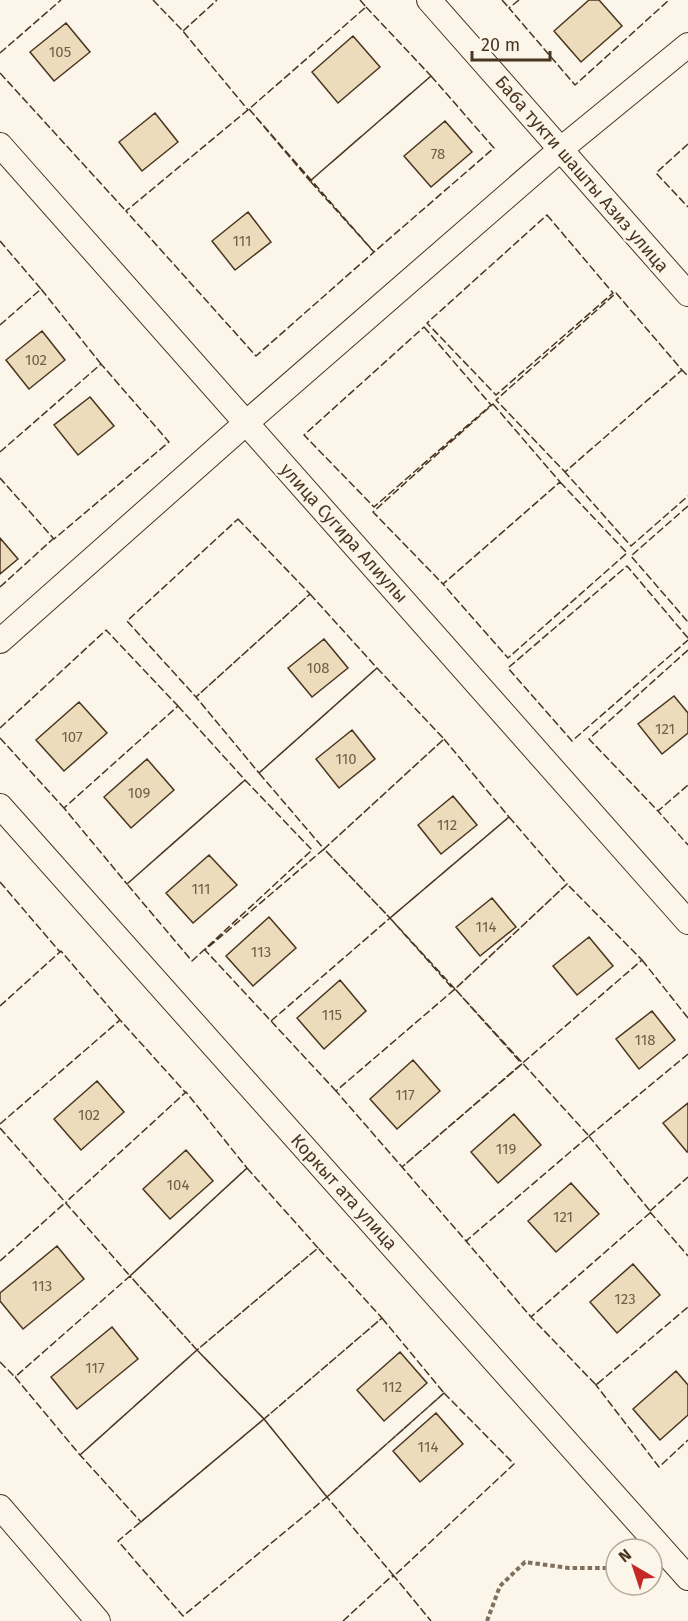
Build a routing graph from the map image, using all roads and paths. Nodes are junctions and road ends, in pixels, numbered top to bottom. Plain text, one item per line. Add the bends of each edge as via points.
1 (429, 0) edge
2 (688, 45) edge
3 (0, 145) edge
4 (561, 149) junction
5 (688, 294) edge
6 (246, 423) junction
7 (0, 641) edge
8 (0, 806) edge
9 (688, 922) edge
10 (0, 1507) edge
11 (604, 1568) edge
12 (688, 1578) edge
13 (98, 1621) edge
14 (488, 1621) edge

1 - 4 street, Баба тукти шашты Азиз улица
2 - 4 street
3 - 6 street, улица Сугира Алиулы
4 - 5 street, Баба тукти шашты Азиз улица
4 - 6 street
6 - 7 street
6 - 9 street, улица Сугира Алиулы
8 - 12 street, Коркыт ата улица
10 - 13 street
11 - 14 path via 525,1562 500,1586

